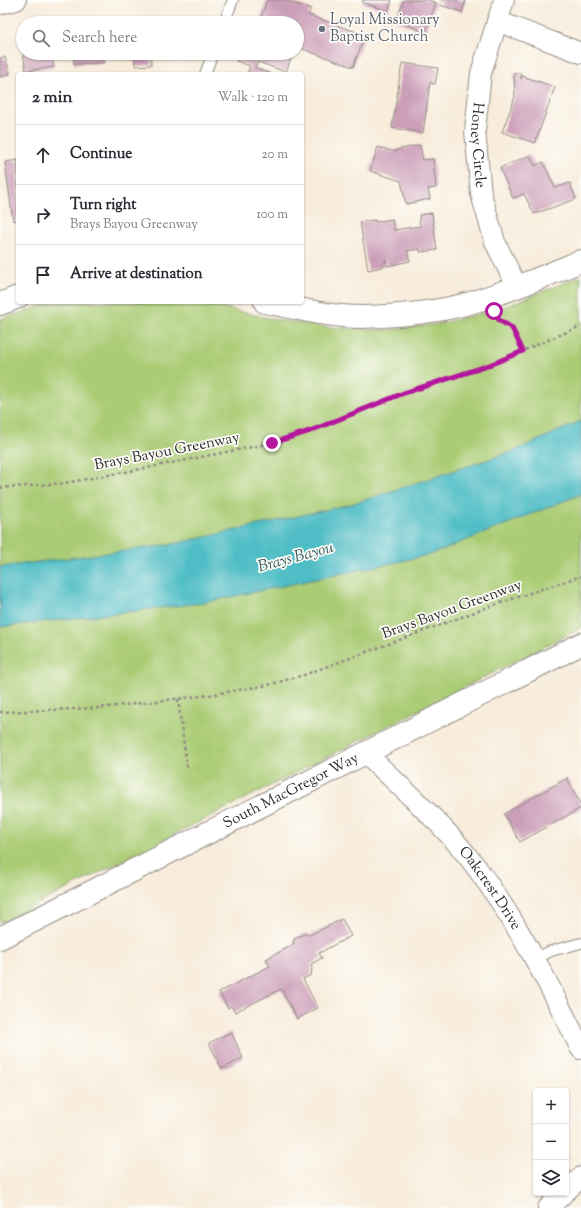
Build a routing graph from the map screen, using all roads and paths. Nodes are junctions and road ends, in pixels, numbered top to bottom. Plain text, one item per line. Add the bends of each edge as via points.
1 (16, 0) edge
2 (233, 0) edge
3 (504, 0) edge
4 (0, 4) edge
5 (227, 16) edge
6 (497, 21) junction
7 (581, 53) edge
8 (210, 60) edge
9 (206, 72) edge
10 (581, 261) edge
11 (517, 287) junction
12 (16, 298) edge
13 (0, 304) edge
14 (275, 304) edge
15 (494, 311) dead end
16 (581, 326) edge
17 (523, 351) junction
18 (0, 488) edge
19 (581, 576) edge
20 (581, 644) edge
21 (178, 699) junction
22 (0, 712) edge
23 (366, 753) junction
24 (187, 768) dead end
25 (0, 938) edge
26 (581, 943) edge
27 (536, 958) junction
28 (579, 1039) edge
29 (581, 1177) edge
30 (569, 1188) edge
31 (561, 1196) edge
32 (548, 1208) edge

1 - 4 street
2 - 5 lane
3 - 6 street, Honey Circle
6 - 7 street
6 - 11 street, Honey Circle via 481,73 475,131 481,194 495,242
8 - 9 lane
10 - 11 street
11 - 14 street via 469,303 419,312 361,317
12 - 13 street
15 - 17 path via 499,320 512,328
16 - 17 path, Brays Bayou Greenway
17 - 18 path, Brays Bayou Greenway via 272,443 141,470 65,482
19 - 21 path, Brays Bayou Greenway via 304,675 268,685
20 - 23 street, South MacGregor Way
21 - 22 path, Brays Bayou Greenway via 99,708
21 - 24 path
23 - 25 street, South MacGregor Way
23 - 27 street, Oakcrest Drive via 443,829 476,866
26 - 27 lane
27 - 28 street, Oakcrest Drive
29 - 30 street
31 - 32 street

